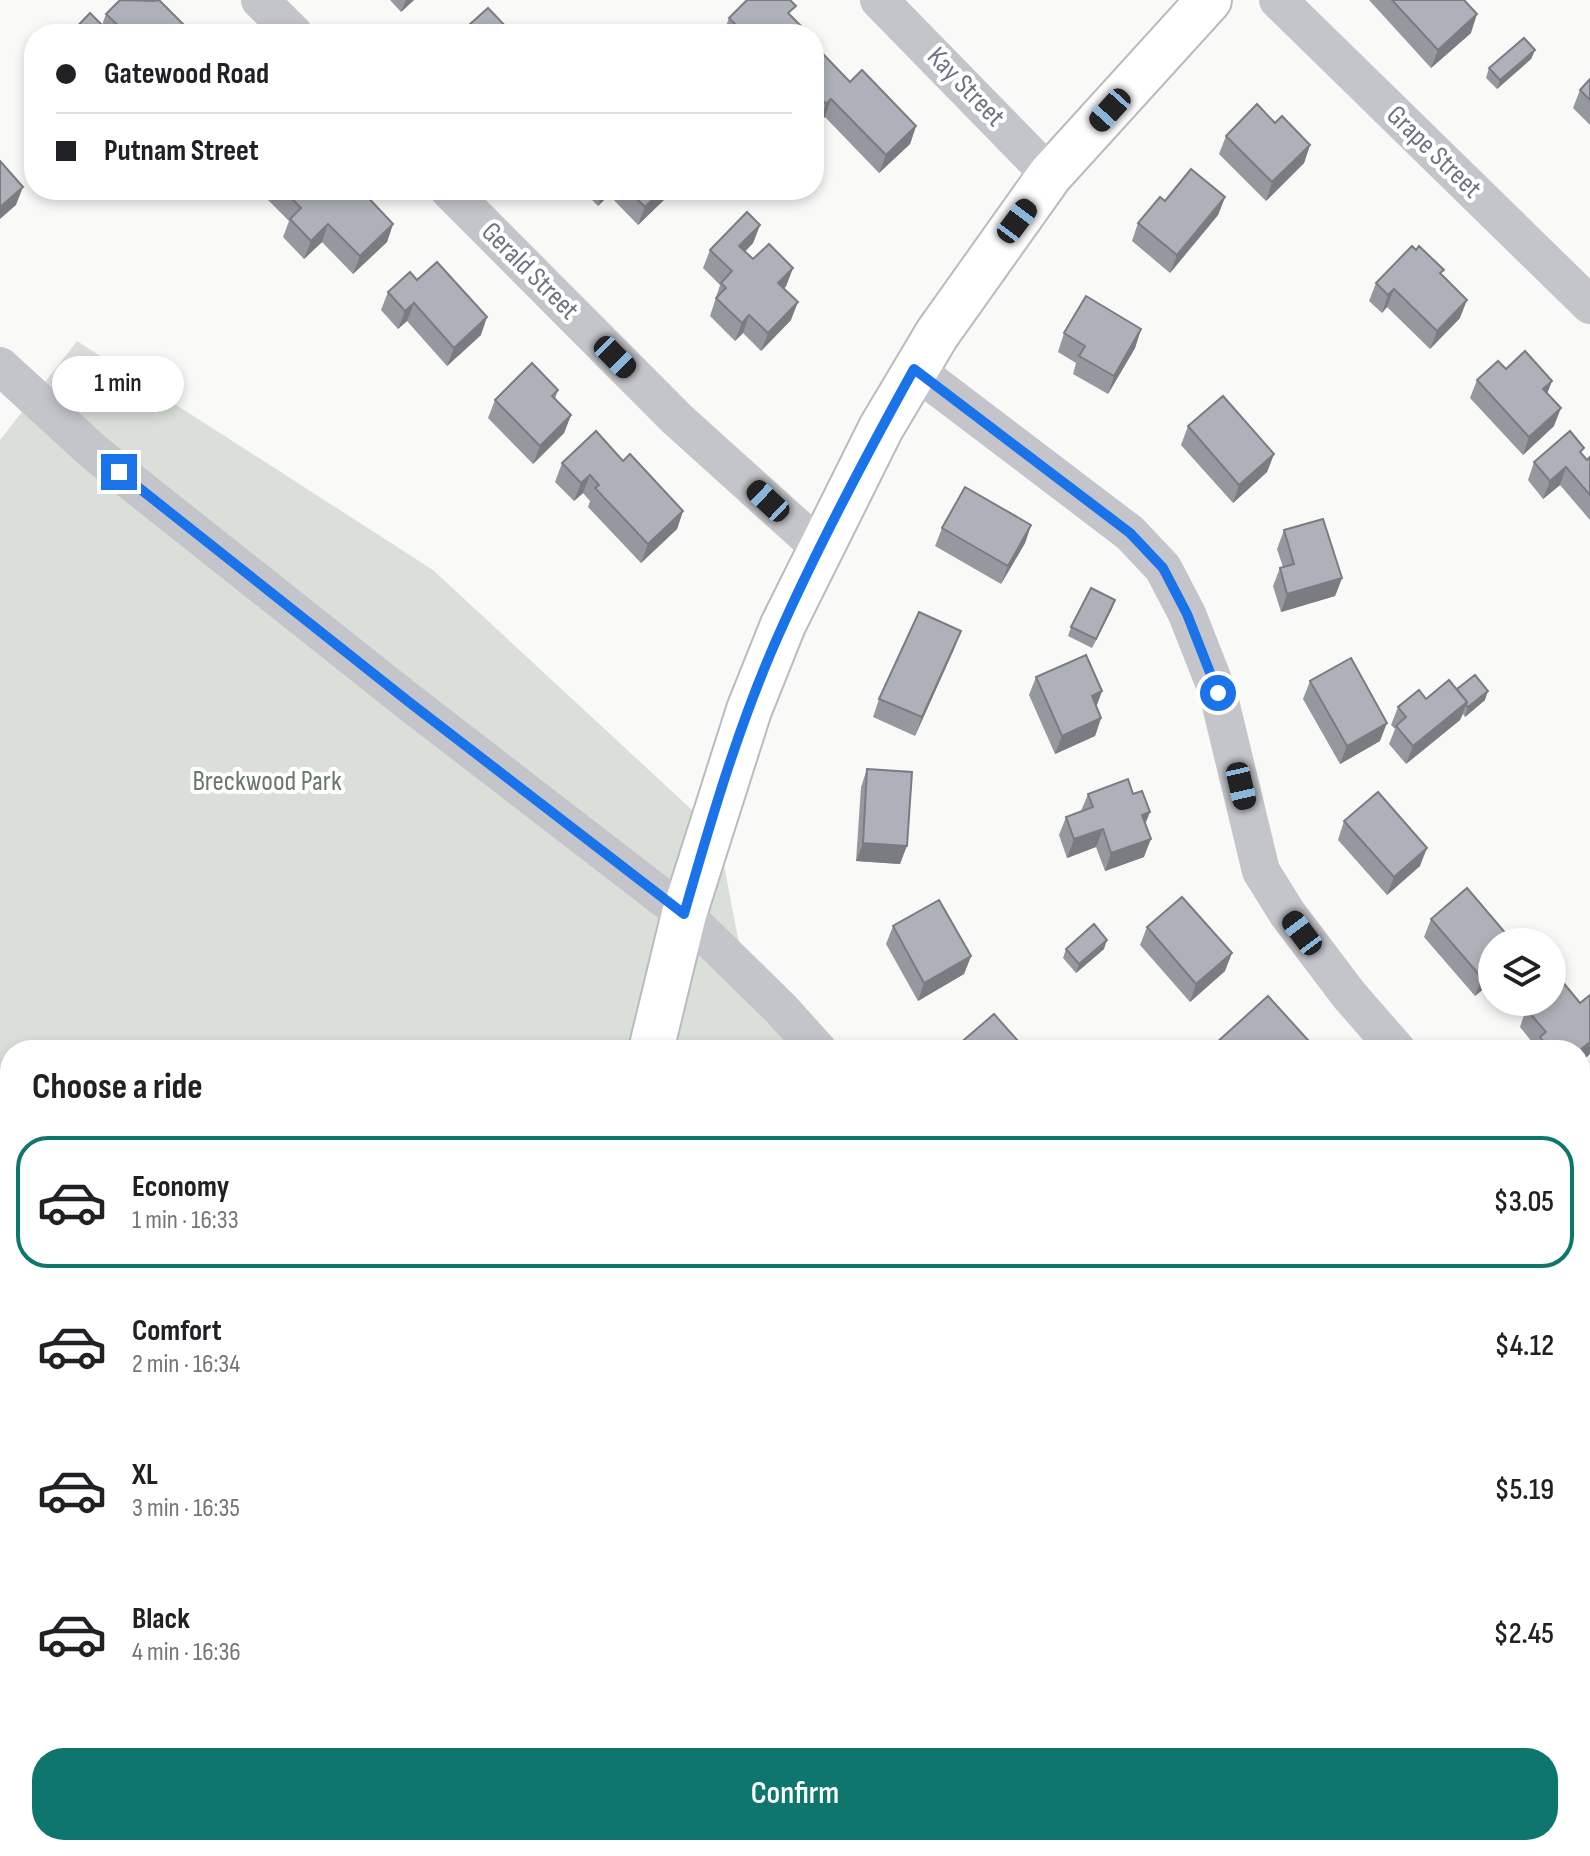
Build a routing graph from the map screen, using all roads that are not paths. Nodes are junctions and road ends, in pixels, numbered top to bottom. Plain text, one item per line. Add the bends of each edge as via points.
1 (260, 0) edge
2 (879, 0) edge
3 (1209, 0) edge
4 (1278, 0) edge
5 (284, 24) edge
6 (1050, 175) junction
7 (459, 200) edge
8 (1588, 298) edge
9 (0, 366) edge
10 (914, 369) junction
11 (821, 549) junction
12 (684, 914) junction
13 (653, 1040) edge
14 (800, 1040) edge
15 (1388, 1040) edge

1 - 5 street
2 - 6 street, Kay Street
3 - 6 main road
4 - 8 street, Grape Street
6 - 10 main road
7 - 11 street, Gerald Street via 677,419
9 - 12 street via 95,453
10 - 11 main road
10 - 15 street via 1130,533 1163,568 1218,693 1261,871 1287,913
11 - 12 main road via 749,710
12 - 13 main road
12 - 14 street

